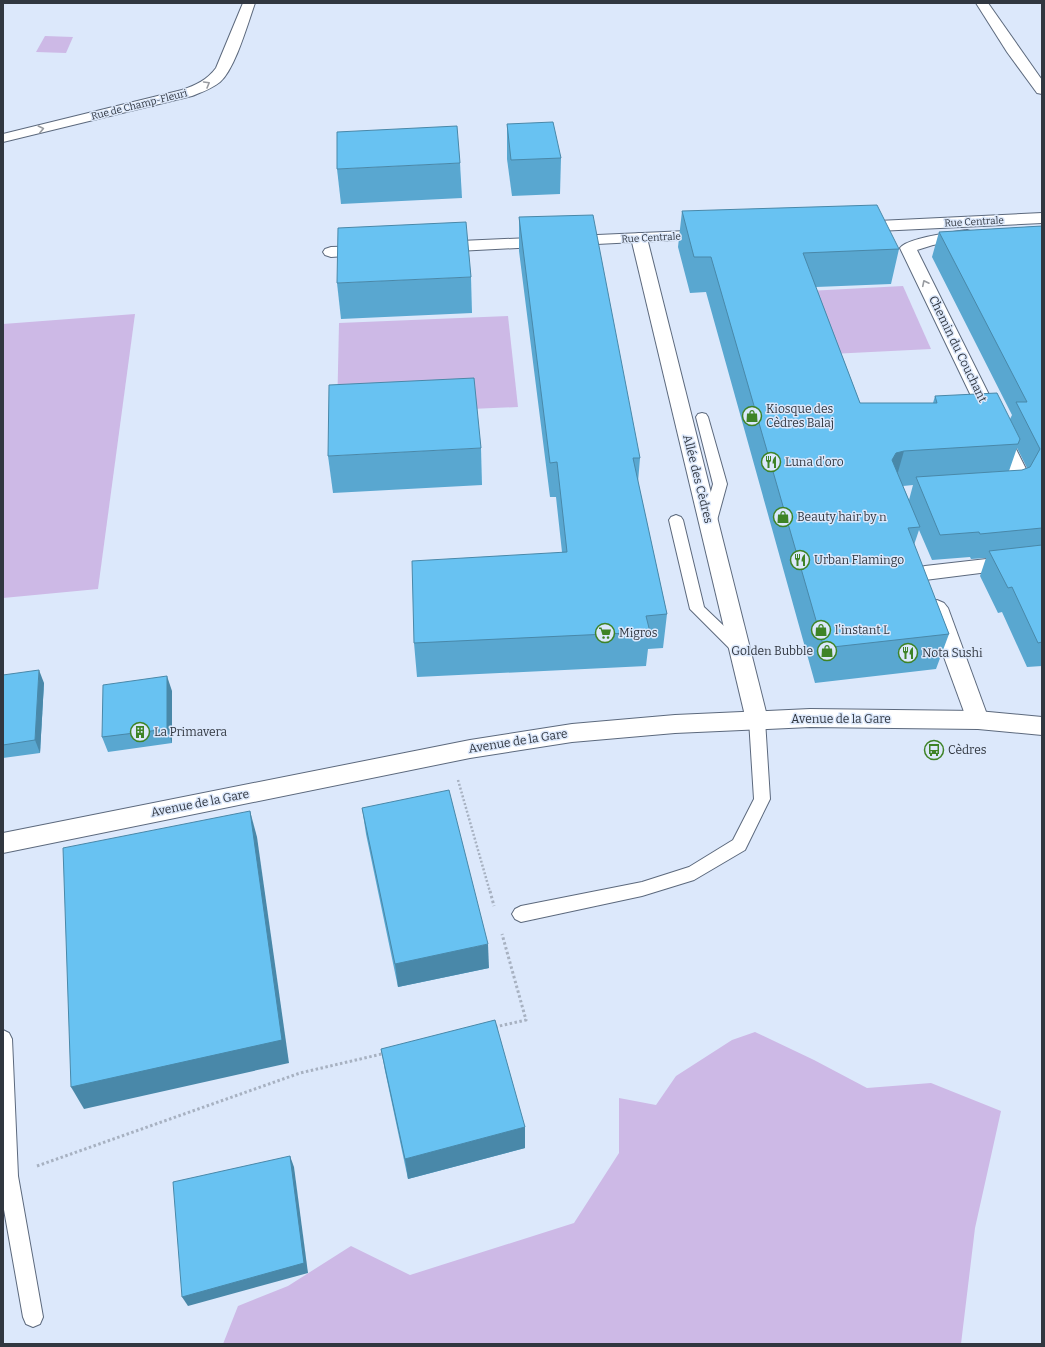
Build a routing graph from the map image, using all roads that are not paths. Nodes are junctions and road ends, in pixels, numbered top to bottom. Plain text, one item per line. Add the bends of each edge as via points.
1 (249, 3) edge
2 (982, 3) edge
3 (1042, 90) edge
4 (3, 138) edge
5 (1042, 218) edge
6 (844, 228) edge
7 (1042, 232) edge
8 (726, 234) edge
9 (639, 238) junction
10 (426, 248) edge
11 (386, 250) edge
12 (331, 252) dead end
13 (702, 417) dead end
14 (988, 489) edge
15 (676, 520) dead end
16 (709, 525) junction
17 (1030, 562) edge
18 (740, 650) junction
19 (757, 720) junction
20 (978, 720) junction
21 (1042, 726) edge
22 (3, 843) edge
23 (521, 914) dead end
24 (3, 1039) edge
25 (33, 1317) dead end

4 -> 1 street, Rue de Champ-Fleuri via 166,99 205,86 223,69
2 - 3 street
5 - 6 street, Rue Centrale
14 -> 7 street, Chemin du Couchant via 1012,488 1019,475 908,248 930,241 971,234
8 - 9 street, Rue Centrale
9 - 10 street, Rue Centrale
9 - 16 street, Allée des Cèdres
11 - 12 street
13 - 16 lane via 720,484
15 - 18 lane via 697,609
16 - 18 street, Allée des Cèdres
17 - 20 street via 922,566
18 - 19 street, Allée des Cèdres
19 - 20 street, Avenue de la Gare
19 - 22 street, Avenue de la Gare via 572,733 450,753
19 - 23 lane via 762,799 738,846 694,873 642,889
20 - 21 street, Avenue de la Gare
24 - 25 lane via 8,1176

